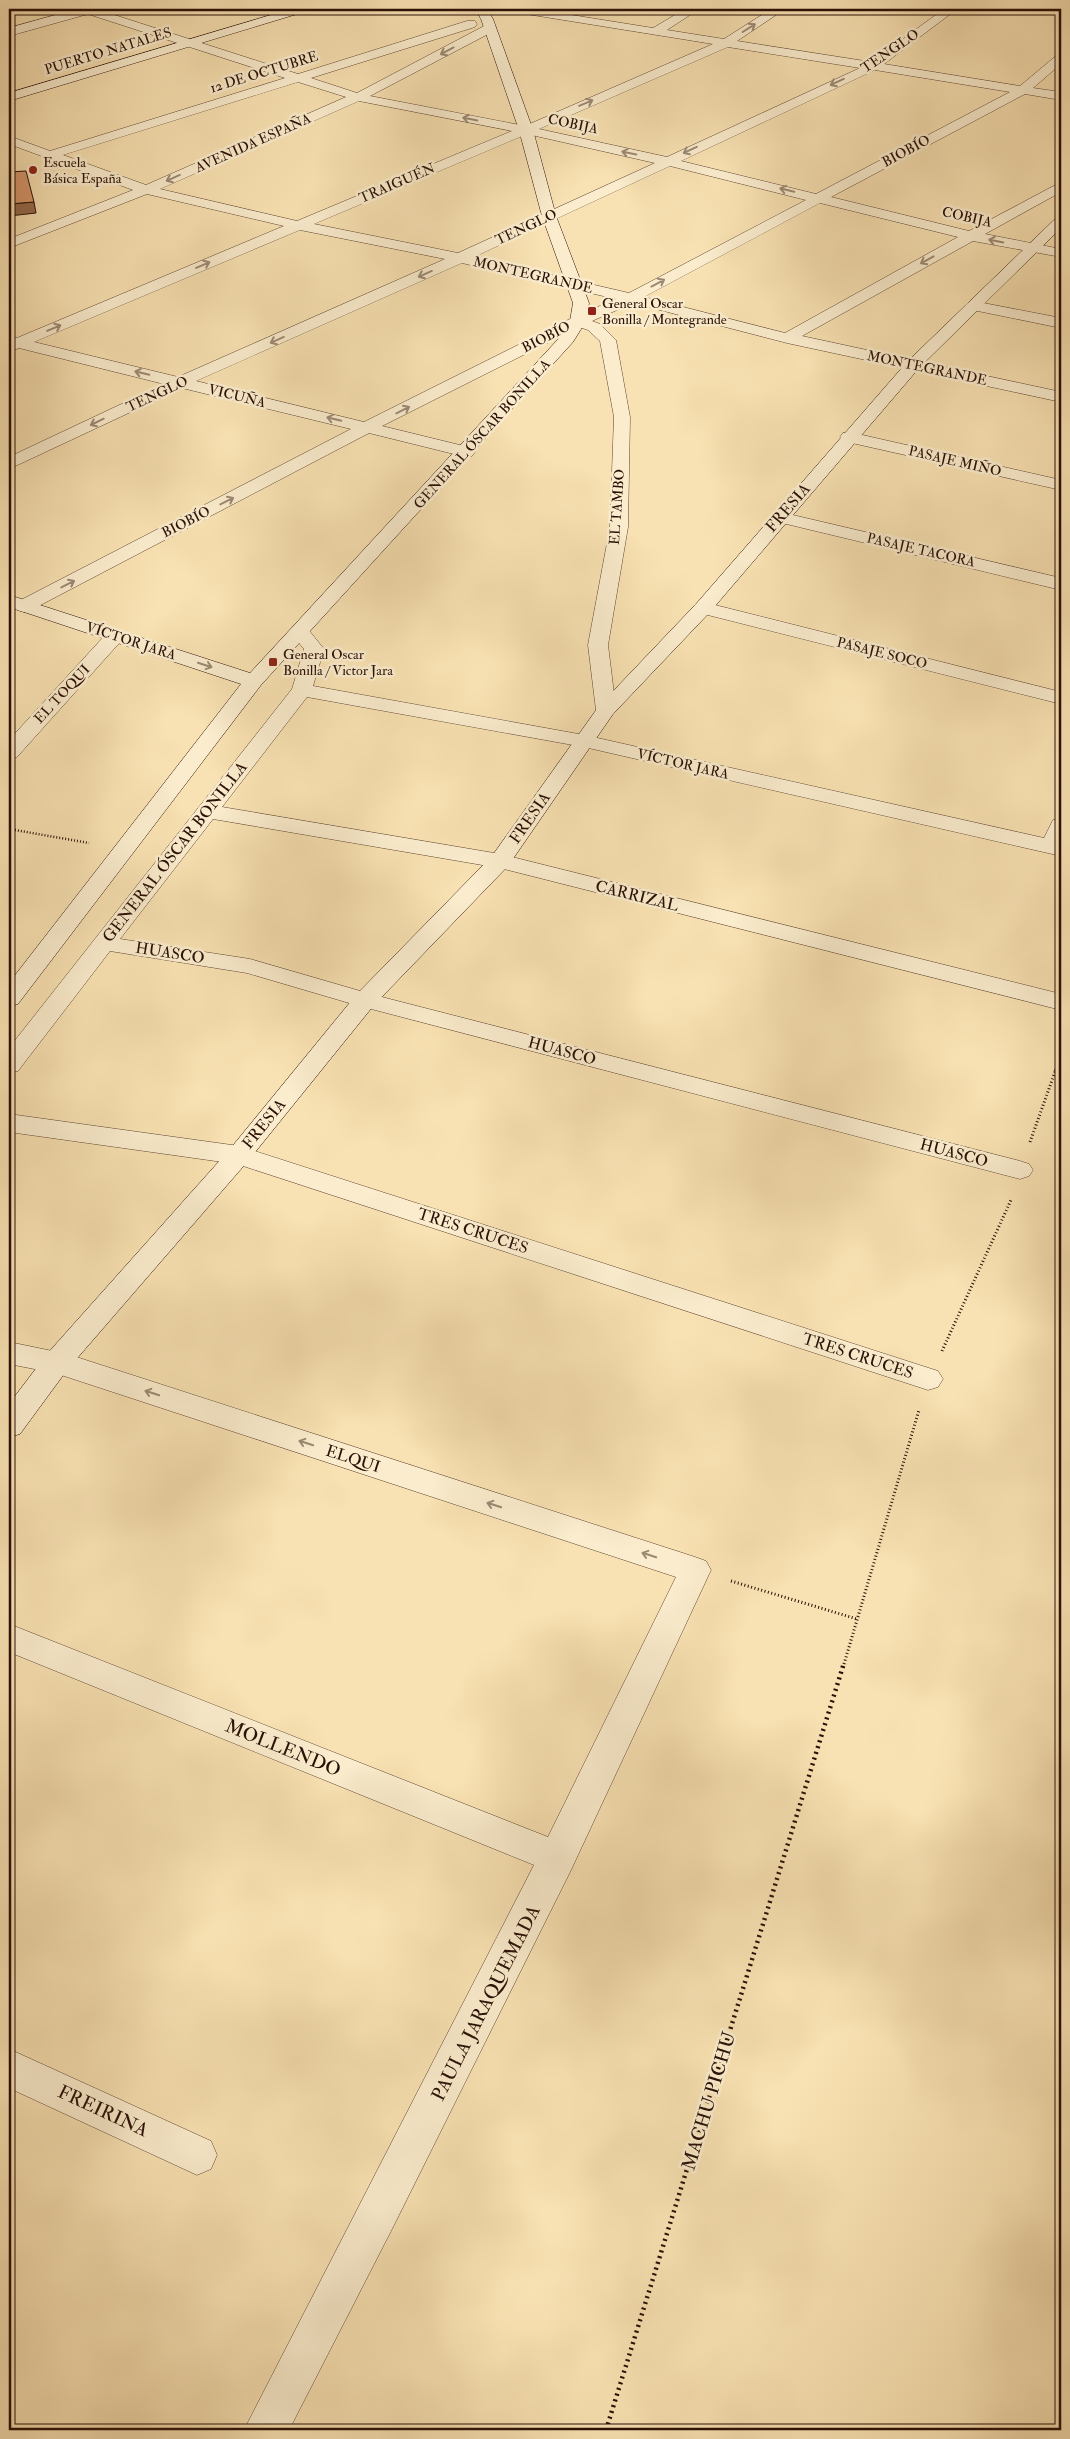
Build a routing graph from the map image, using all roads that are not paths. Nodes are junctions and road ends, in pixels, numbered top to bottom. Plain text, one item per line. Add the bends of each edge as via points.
1 (88, 9) edge
2 (303, 9) edge
3 (514, 9) edge
4 (693, 9) edge
5 (780, 9) edge
6 (951, 9) edge
7 (532, 10) edge
8 (486, 18) edge
9 (656, 31) junction
10 (9, 32) edge
11 (188, 43) junction
12 (726, 43) junction
13 (1061, 58) edge
14 (872, 67) junction
15 (297, 77) junction
16 (1023, 90) junction
17 (1061, 96) edge
18 (9, 97) edge
19 (358, 97) junction
20 (526, 130) junction
21 (9, 140) edge
22 (50, 155) junction
23 (666, 161) junction
24 (1061, 186) edge
25 (146, 190) junction
26 (817, 198) junction
27 (549, 216) junction
28 (1061, 221) edge
29 (296, 225) junction
30 (970, 236) junction
31 (9, 244) edge
32 (1031, 248) junction
33 (1061, 253) edge
34 (460, 258) junction
35 (576, 286) junction
36 (630, 298) junction
37 (973, 306) junction
38 (578, 322) junction
39 (1061, 323) edge
40 (787, 338) junction
41 (12, 344) edge
42 (913, 365) junction
43 (181, 382) junction
44 (1061, 397) edge
45 (368, 427) junction
46 (849, 437) junction
47 (466, 452) junction
48 (9, 464) edge
49 (1061, 485) edge
50 (780, 517) junction
51 (1061, 584) edge
52 (16, 604) edge
53 (703, 608) junction
54 (300, 632) junction
55 (116, 636) junction
56 (254, 681) junction
57 (302, 690) junction
58 (1061, 698) edge
59 (606, 710) junction
60 (584, 741) junction
61 (9, 752) edge
62 (208, 811) junction
63 (1061, 826) edge
64 (1056, 848) edge
65 (500, 861) junction
66 (102, 942) junction
67 (9, 999) edge
68 (365, 1000) junction
69 (1061, 1002) edge
70 (9, 1065) edge
71 (9, 1123) edge
72 (239, 1155) junction
73 (1020, 1170) dead end
74 (9, 1353) edge
75 (57, 1362) junction
76 (928, 1379) dead end
77 (9, 1426) edge
78 (695, 1570) joint
79 (9, 1638) edge
80 (558, 1858) junction
81 (9, 2068) edge
82 (197, 2155) dead end
83 (266, 2430) edge

1 - 10 street
1 - 11 street, COBIJA
2 - 11 street, PUERTO NATALES
3 - 7 street
4 - 9 street
12 -> 5 street, TRAIGUÉN
6 - 14 street, TENGLO
7 - 9 street
8 - 15 street, 12 DE OCTUBRE
8 -> 19 street, AVENIDA ESPAÑA
8 - 20 street
9 - 12 street
11 - 15 street, COBIJA
11 - 18 street, PUERTO NATALES
12 - 14 street
20 -> 12 street, TRAIGUÉN
13 - 16 street, BIOBÍO
14 - 16 street
14 -> 23 street, TENGLO
15 - 19 street, COBIJA
15 - 22 street, 12 DE OCTUBRE
16 - 17 street
16 - 26 street, BIOBÍO
20 -> 19 street, COBIJA
19 -> 25 street, AVENIDA ESPAÑA
23 -> 20 street, COBIJA
20 - 27 street
20 - 29 street, TRAIGUÉN
21 - 22 street, MONTEGRANDE
22 - 25 street, MONTEGRANDE
26 -> 23 street, COBIJA
23 - 27 street, TENGLO
24 - 30 street
25 - 29 street, MONTEGRANDE
25 - 31 street, AVENIDA ESPAÑA
26 - 30 street, COBIJA
36 -> 26 street, BIOBÍO
27 - 34 street, TENGLO
27 - 35 street
28 - 32 street, FRESIA
29 - 34 street, MONTEGRANDE
41 -> 29 street, TRAIGUÉN
32 -> 30 street, COBIJA
30 -> 40 street
32 - 33 street, COBIJA
32 - 37 street, FRESIA
34 - 35 street, MONTEGRANDE
34 -> 43 street, TENGLO
35 - 36 street, MONTEGRANDE
35 - 38 street via 581,303
36 - 38 street, BIOBÍO
36 - 40 street, MONTEGRANDE
37 - 39 street
37 - 42 street, FRESIA
45 -> 38 street, BIOBÍO
38 - 47 street, GENERAL ÓSCAR BONILLA via 567,339
38 - 59 street, EL TAMBO via 594,327 608,340 622,417 619,527 598,645
40 - 42 street, MONTEGRANDE
43 -> 41 street, VICUÑA
42 - 44 street, MONTEGRANDE
42 - 46 street, FRESIA
45 -> 43 street, VICUÑA
43 -> 48 street, TENGLO
45 - 47 street, VICUÑA
52 -> 45 street, BIOBÍO
46 - 49 street, PASAJE MIÑO
46 - 50 street, FRESIA
47 - 54 street, GENERAL ÓSCAR BONILLA
50 - 51 street, PASAJE TACORA
50 - 53 street, FRESIA
52 - 55 street, VÍCTOR JARA
53 - 58 street, PASAJE SOCO
53 - 59 street, FRESIA
54 - 56 street, GENERAL ÓSCAR BONILLA
54 - 57 street, GENERAL ÓSCAR BONILLA via 314,649
55 -> 56 street, VÍCTOR JARA
55 - 61 street, EL TOQUI
56 - 67 street, GENERAL ÓSCAR BONILLA
57 - 60 street, VÍCTOR JARA
57 - 62 street, GENERAL ÓSCAR BONILLA
59 - 60 street, FRESIA
60 - 64 street, VÍCTOR JARA
60 - 65 street, FRESIA
62 - 65 street, CARRIZAL
62 - 66 street, GENERAL ÓSCAR BONILLA
63 - 64 street
65 - 68 street, FRESIA
65 - 69 street, CARRIZAL
66 - 68 street, HUASCO via 250,966
66 - 70 street, GENERAL ÓSCAR BONILLA
68 - 72 street, FRESIA
68 - 73 street, HUASCO
71 - 72 street, TRES CRUCES
72 - 75 street, FRESIA
72 - 76 street, TRES CRUCES
74 - 75 street, ELQUI
75 - 77 street, FRESIA
78 -> 75 street, ELQUI
78 - 80 street, PAULA JARAQUEMADA
79 - 80 street, MOLLENDO
80 - 83 street, PAULA JARAQUEMADA via 374,2225
81 - 82 street, FREIRINA

